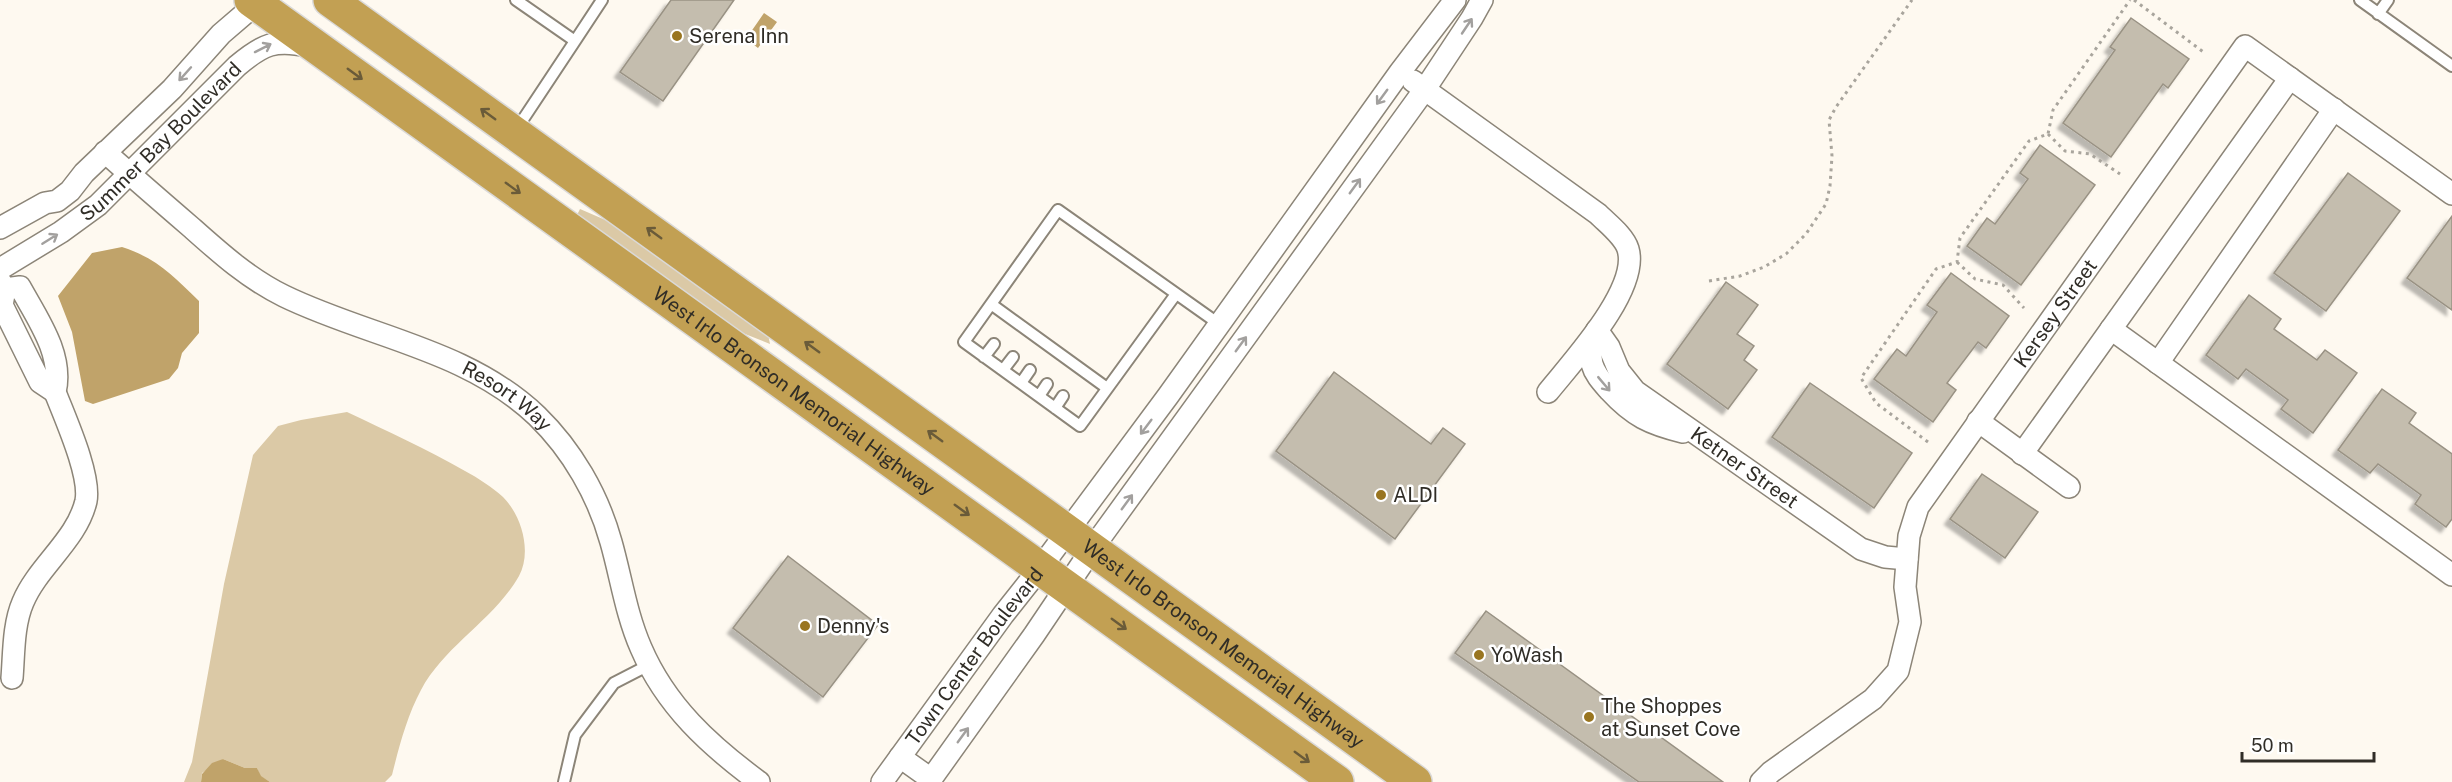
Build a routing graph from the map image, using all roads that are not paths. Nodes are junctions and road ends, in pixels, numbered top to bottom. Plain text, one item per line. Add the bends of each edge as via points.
1 (330, 0) edge
2 (516, 0) edge
3 (602, 0) edge
4 (1455, 0) edge
5 (1482, 0) edge
6 (2360, 0) edge
7 (2388, 0) edge
8 (254, 2) edge
9 (2379, 14) junction
10 (382, 38) junction
11 (575, 40) junction
12 (326, 53) junction
13 (2452, 66) edge
14 (1400, 72) junction
15 (2290, 78) junction
16 (1425, 89) junction
17 (2334, 109) junction
18 (514, 133) junction
19 (105, 152) junction
20 (130, 174) junction
21 (2452, 194) edge
22 (0, 228) edge
23 (1259, 268) junction
24 (0, 269) edge
25 (3, 285) edge
26 (1283, 286) junction
27 (1176, 294) junction
28 (991, 304) junction
29 (1219, 324) junction
30 (2111, 329) junction
31 (1597, 330) junction
32 (46, 334) junction
33 (994, 344) dead end
34 (24, 348) junction
35 (984, 357) junction
36 (1012, 357) dead end
37 (2158, 363) junction
38 (1003, 370) junction
39 (1030, 370) dead end
40 (1021, 383) junction
41 (1047, 384) dead end
42 (1107, 388) junction
43 (55, 392) junction
44 (1548, 392) dead end
45 (1039, 396) junction
46 (1063, 396) dead end
47 (1168, 396) junction
48 (1055, 408) junction
49 (1190, 414) junction
50 (1978, 422) junction
51 (2022, 454) junction
52 (2069, 487) dead end
53 (1080, 540) junction
54 (1907, 559) junction
55 (2452, 576) edge
56 (1054, 577) junction
57 (649, 665) junction
58 (12, 678) dead end
59 (900, 757) junction
60 (930, 780) edge
61 (564, 782) edge
62 (759, 782) edge
63 (882, 782) edge
64 (1337, 782) edge
65 (1415, 782) edge
66 (1761, 782) edge

1 - 10 highway, West Irlo Bronson Memorial Highway
2 - 11 lane
3 - 11 lane
4 - 14 street
16 -> 5 street
6 - 9 lane
7 - 9 lane
8 - 10 highway via 312,13
8 - 12 highway, West Irlo Bronson Memorial Highway
8 -> 19 street, Summer Bay Boulevard via 172,89
9 - 13 lane
18 -> 10 highway, West Irlo Bronson Memorial Highway
11 - 18 lane
20 -> 12 street, Summer Bay Boulevard via 237,66 264,46 285,42
12 -> 56 highway, West Irlo Bronson Memorial Highway
14 - 16 street
14 -> 23 street
15 - 17 street, Kersey Street
15 - 30 street
15 - 50 street, Kersey Street via 2245,46
26 -> 16 street
16 - 31 street via 1598,214 1618,234 1628,249 1629,269 1624,288
17 - 21 street, Kersey Street
17 - 37 street
53 -> 18 highway, West Irlo Bronson Memorial Highway
19 - 20 street, Resort Way
19 - 22 street, Summer Bay Boulevard via 57,201 45,203
24 -> 20 street, Summer Bay Boulevard via 84,216
20 - 57 street, Resort Way via 228,260 265,286 457,363 505,390 537,416 577,466 598,504 633,628
23 - 26 street
23 - 29 street
25 - 32 street via 20,287
25 - 34 street via 2,305
49 -> 26 street
27 - 28 lane via 1058,210
27 - 29 lane
27 - 42 lane
28 - 35 lane via 964,342
28 - 42 lane via 1009,323 1080,374
29 - 47 street
30 - 37 street
30 - 51 street
31 - 44 street
31 - 54 street, Ketner Street via 1619,371 1635,391 1861,549
32 - 34 street
32 - 43 street via 59,376
33 - 35 lane
34 - 43 street via 40,382
35 - 38 lane
36 - 38 lane
37 - 55 street
38 - 40 lane
39 - 40 lane
40 - 45 lane
41 - 45 lane
42 - 48 lane via 1080,426
43 - 58 street via 86,483 86,501 75,525 23,601
45 - 48 lane
46 - 48 lane
47 - 49 street
47 -> 53 street
53 -> 49 street
50 - 51 street
50 - 54 street, Kersey Street via 1918,507
51 - 52 street
53 - 56 street, Town Center Boulevard
53 - 56 street, Town Center Boulevard
53 - 65 highway, West Irlo Bronson Memorial Highway
54 - 66 street, Kersey Street via 1905,587 1910,622 1898,670 1873,699
56 - 59 street, Town Center Boulevard via 1003,615
60 -> 56 street, Town Center Boulevard via 1034,635
56 -> 64 highway, West Irlo Bronson Memorial Highway
57 - 61 lane via 614,683 575,735
57 - 62 street, Resort Way via 685,719 714,748
59 - 60 street
59 - 63 street, Town Center Boulevard

